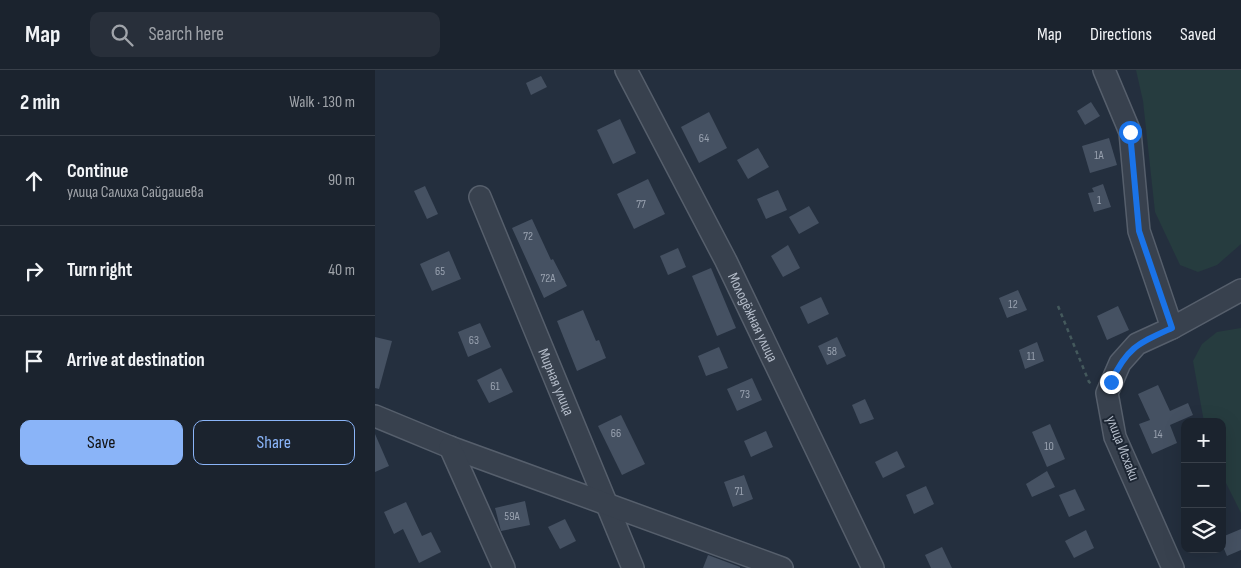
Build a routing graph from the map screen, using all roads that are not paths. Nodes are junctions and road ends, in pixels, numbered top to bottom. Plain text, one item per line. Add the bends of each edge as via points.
1 (626, 70) edge
2 (1104, 70) edge
3 (479, 197) dead end
4 (1241, 290) edge
5 (1172, 328) junction
6 (375, 416) edge
7 (450, 447) junction
8 (605, 502) junction
9 (504, 568) edge
10 (633, 568) edge
11 (782, 568) edge
12 (873, 568) edge
13 (1173, 568) edge

1 - 12 street, Молодёжная улица via 726,261
2 - 5 street via 1130,132 1139,231
3 - 8 street, Мирная улица
4 - 5 street
5 - 13 street, улица Исхаки via 1137,344 1120,363 1107,393 1115,437
6 - 7 street
7 - 8 street
7 - 9 street
8 - 10 street, Мирная улица
8 - 11 street

